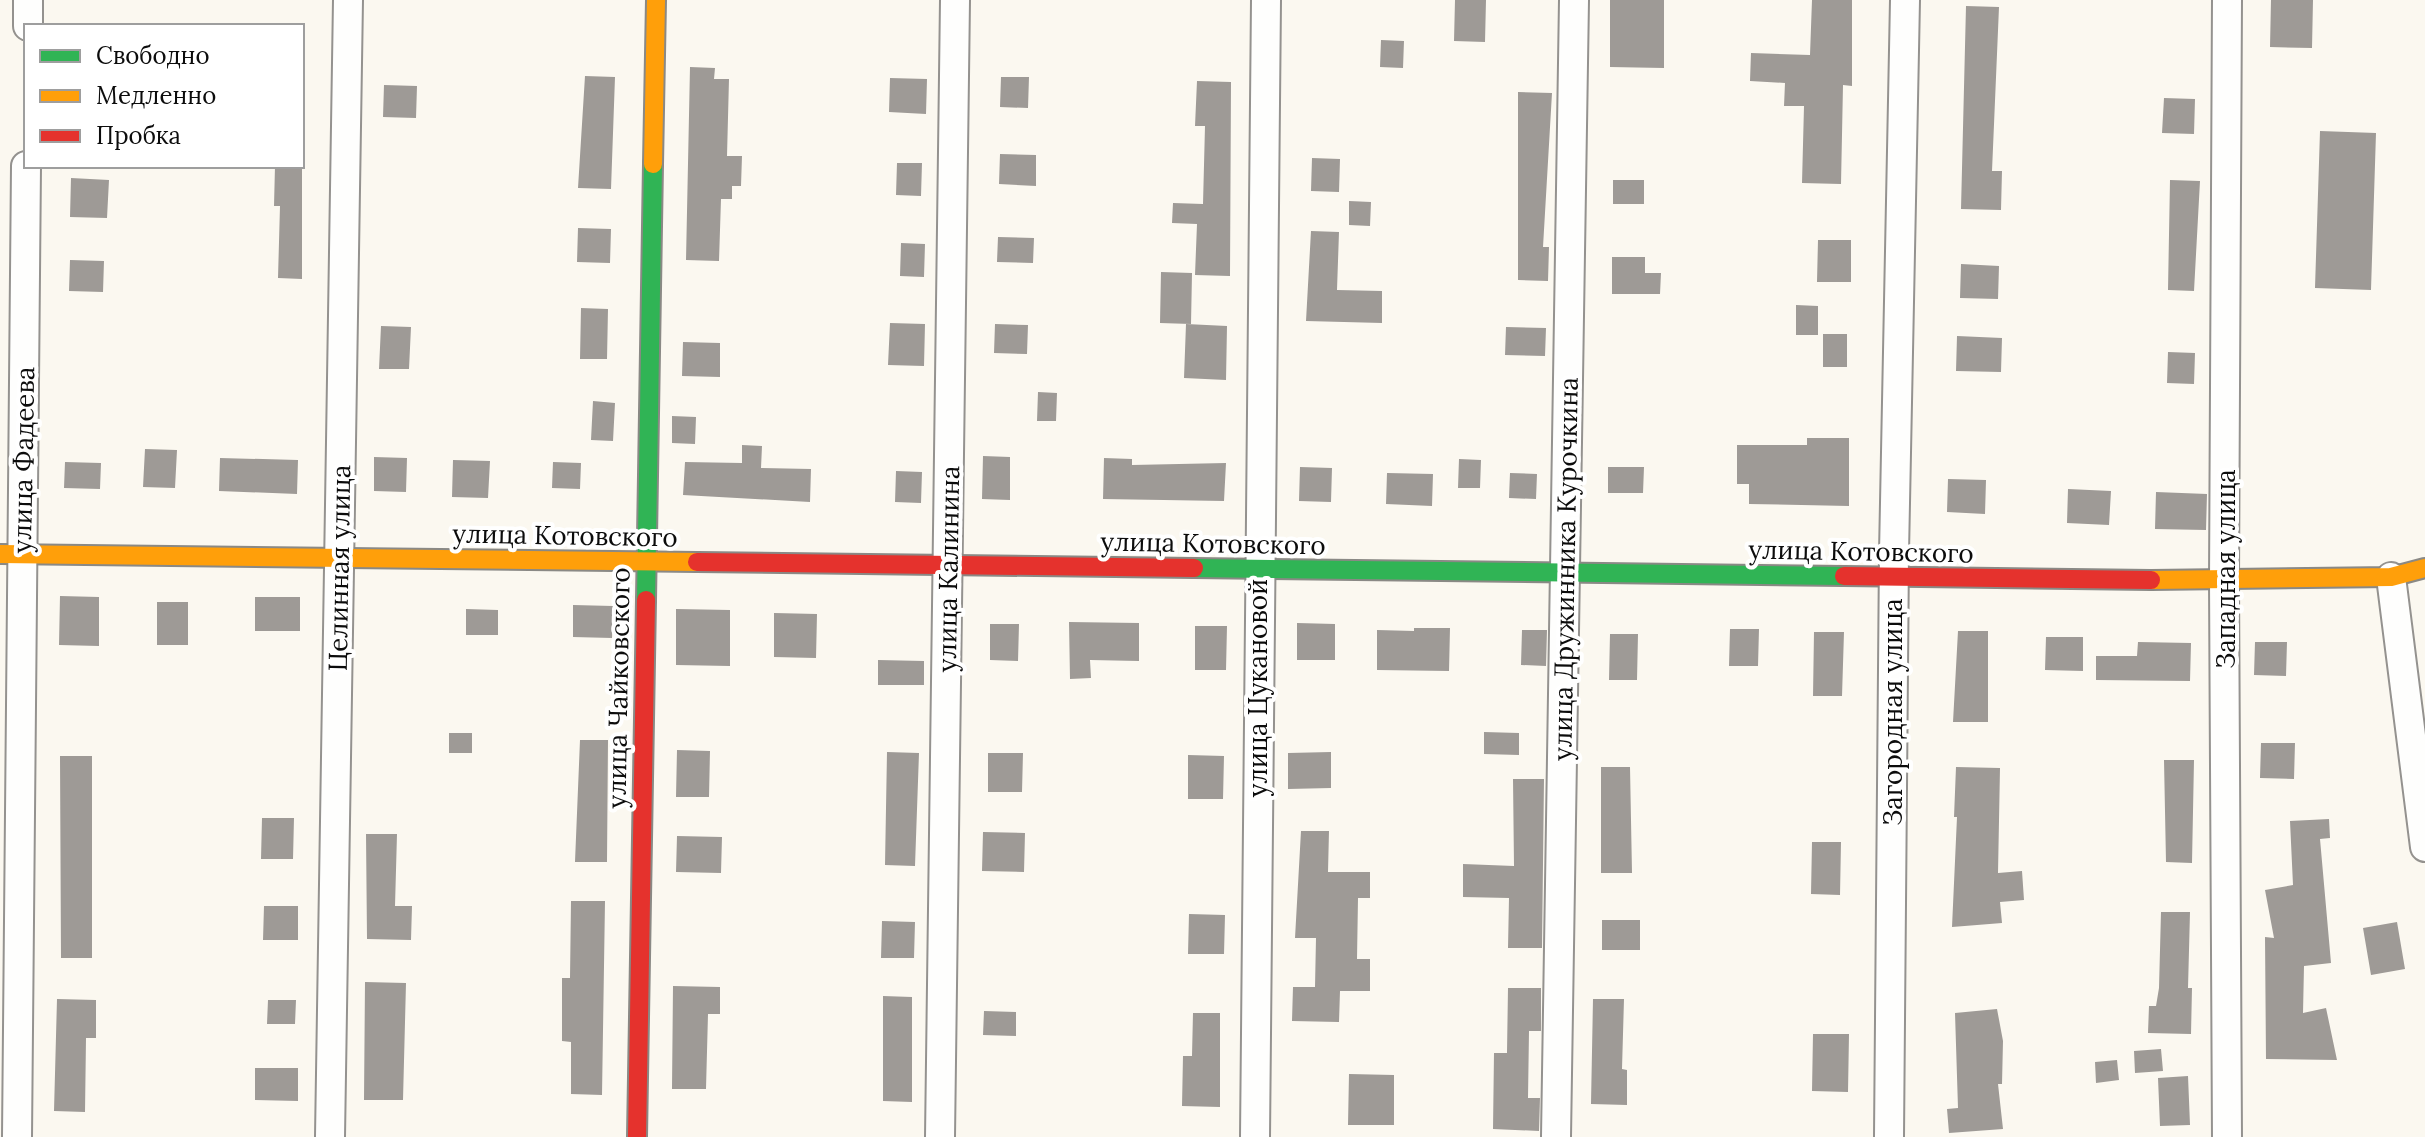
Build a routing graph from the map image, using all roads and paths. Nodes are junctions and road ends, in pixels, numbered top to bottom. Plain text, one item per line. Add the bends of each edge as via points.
1 (28, 0) edge
2 (348, 0) edge
3 (656, 0) edge
4 (955, 0) edge
5 (1266, 0) edge
6 (1574, 0) edge
7 (1905, 0) edge
8 (2227, 0) edge
9 (28, 24) edge
10 (26, 168) edge
11 (11, 554) edge
12 (339, 558) junction
13 (646, 562) junction
14 (948, 566) junction
15 (2425, 568) edge
16 (1258, 569) junction
17 (1565, 573) junction
18 (1893, 577) junction
19 (2391, 577) junction
20 (2224, 581) junction
21 (2425, 847) edge
22 (17, 1137) edge
23 (330, 1137) edge
24 (637, 1137) edge
25 (940, 1137) edge
26 (1255, 1137) edge
27 (1556, 1137) edge
28 (1889, 1137) edge
29 (2227, 1137) edge

1 - 9 street
2 - 12 street, Целинная улица
3 - 13 street, улица Чайковского
4 - 14 street, улица Калинина
5 - 16 street, улица Цукановой
6 - 17 street, улица Дружинника Курочкина
7 - 18 street, Загородная улица
8 - 20 street, Западная улица
10 - 11 street, улица Фадеева
11 - 12 street, улица Котовского
11 - 22 street, улица Фадеева
12 - 13 street, улица Котовского
12 - 23 street, Целинная улица
13 - 14 street, улица Котовского
13 - 24 street, улица Чайковского
14 - 16 street, улица Котовского
14 - 25 street, улица Калинина
15 - 19 street, улица Котовского
16 - 17 street, улица Котовского
16 - 26 street, улица Цукановой
17 - 18 street, улица Котовского
17 - 27 street, улица Дружинника Курочкина
18 - 20 street, улица Котовского
18 - 28 street, Загородная улица
19 - 20 street, улица Котовского
19 - 21 street
20 - 29 street, Западная улица

